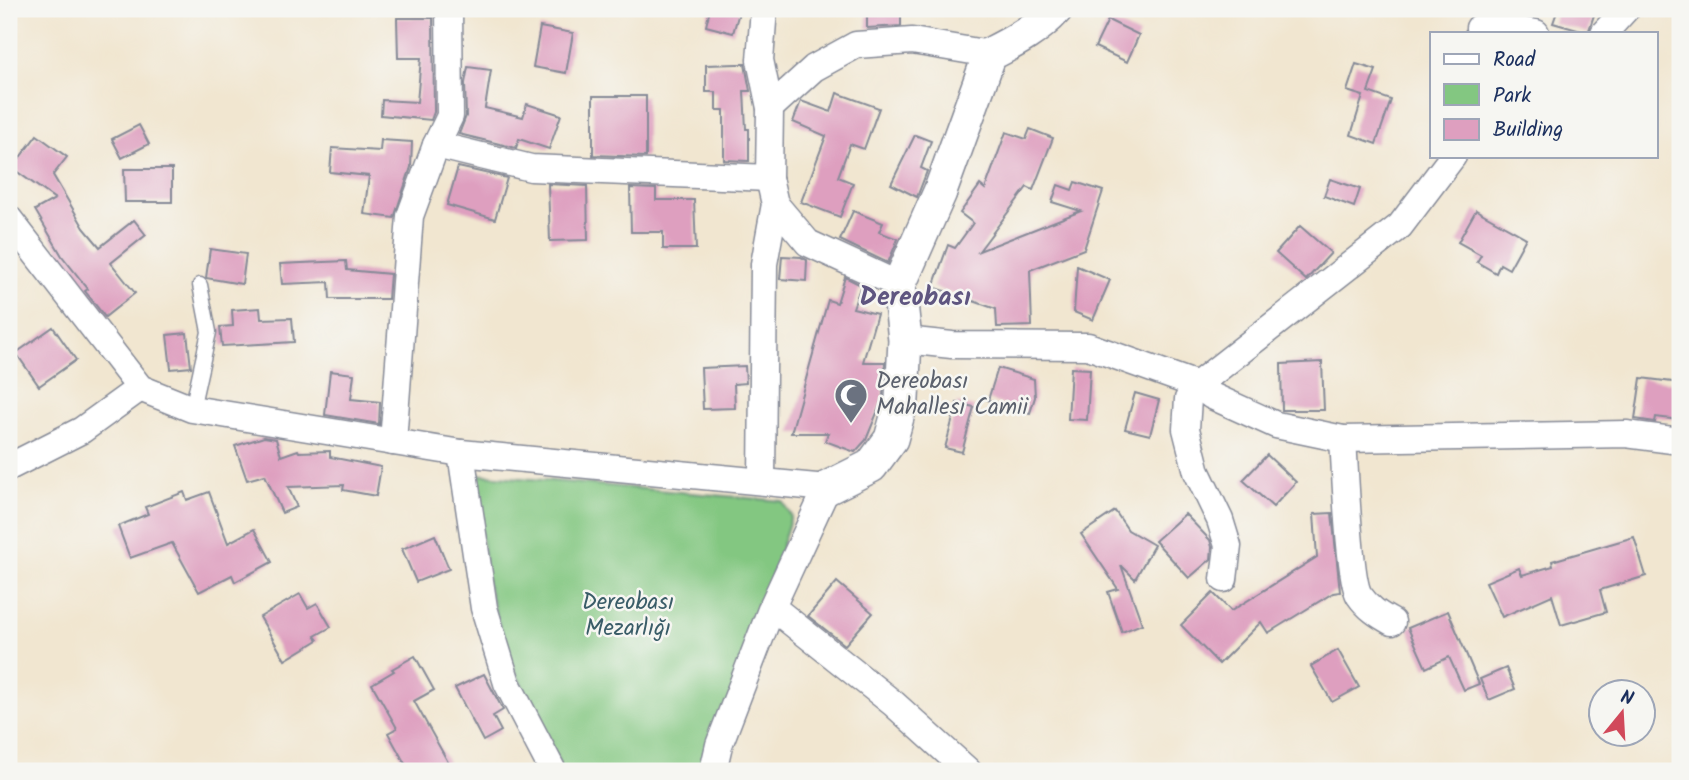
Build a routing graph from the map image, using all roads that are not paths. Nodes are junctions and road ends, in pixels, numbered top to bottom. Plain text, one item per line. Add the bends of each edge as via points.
1 (449, 9) edge
2 (764, 9) edge
3 (1056, 9) edge
4 (1626, 9) edge
5 (1480, 23) edge
6 (1530, 32) edge
7 (1605, 32) edge
8 (990, 54) junction
9 (770, 108) junction
10 (436, 145) junction
11 (1451, 158) edge
12 (769, 178) junction
13 (775, 204) junction
14 (9, 219) edge
15 (200, 285) dead end
16 (899, 285) junction
17 (905, 340) junction
18 (1198, 385) junction
19 (140, 388) junction
20 (192, 409) junction
21 (1342, 439) junction
22 (1680, 441) edge
23 (393, 442) junction
24 (461, 453) junction
25 (9, 467) edge
26 (762, 480) junction
27 (827, 488) junction
28 (1224, 579) dead end
29 (772, 607) junction
30 (1392, 622) dead end
31 (553, 771) edge
32 (713, 771) edge
33 (968, 771) edge

1 - 10 street via 450,116
2 - 9 street via 760,60
3 - 8 street via 1035,28
4 - 7 street
5 - 6 street
8 - 9 street via 912,41 856,46 814,68
8 - 16 street via 940,192
9 - 12 street
10 - 12 street via 531,168
10 - 23 street via 410,216
11 - 18 street via 1400,226
12 - 13 street
13 - 16 street via 808,243
13 - 26 street via 764,264
14 - 19 street
15 - 20 lane via 209,332
16 - 17 street
17 - 18 street via 1088,346
17 - 27 street via 901,399 891,439 871,466
18 - 21 street via 1276,425
18 - 28 street via 1188,399 1186,429 1197,472 1228,546
19 - 20 street
19 - 25 street via 82,430
20 - 23 street
21 - 22 street via 1626,434
21 - 30 street via 1358,593 1374,612
23 - 24 street
24 - 26 street
24 - 31 street via 484,608 507,683
26 - 27 street
27 - 29 street
29 - 32 street
29 - 33 street via 894,704

